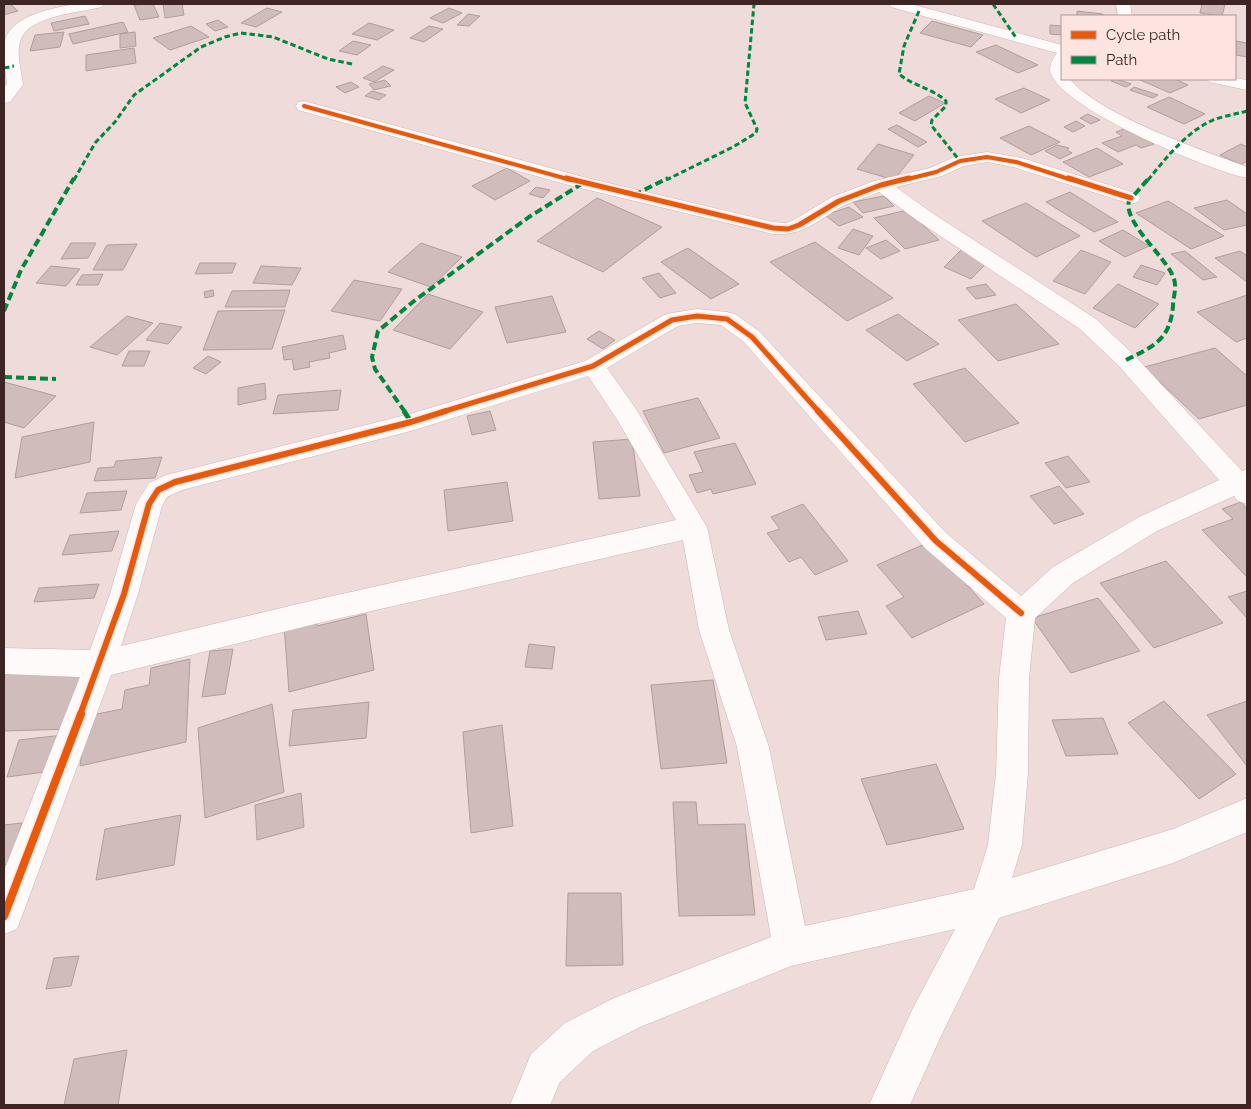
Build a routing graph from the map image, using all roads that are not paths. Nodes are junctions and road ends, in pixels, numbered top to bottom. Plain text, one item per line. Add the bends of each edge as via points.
1 (98, 4) edge
2 (896, 4) edge
3 (45, 9) edge
4 (1061, 50) edge
5 (1061, 59) edge
6 (1061, 78) edge
7 (1062, 80) edge
8 (1221, 80) edge
9 (1247, 85) edge
10 (4, 98) edge
11 (304, 106) dead end
12 (1247, 173) edge
13 (881, 185) junction
14 (1131, 198) dead end
15 (593, 366) junction
16 (1244, 485) edge
17 (694, 527) junction
18 (1021, 613) junction
19 (4, 661) edge
20 (100, 664) junction
21 (1247, 815) edge
22 (987, 904) junction
23 (4, 916) edge
24 (791, 948) junction
25 (530, 1105) edge
26 (890, 1105) edge

1 - 3 street
2 - 4 street
3 - 10 street via 16,31 12,43 16,85
5 - 6 street via 1058,65
7 - 12 street via 1085,101 1177,148
8 - 9 street
11 - 13 street via 583,183 773,228 788,229 799,225 839,201
13 - 14 street via 936,172 960,160 987,157 1016,162
13 - 16 street via 924,217 1088,324
15 - 17 street
15 - 18 street via 672,320 697,316 727,319 752,337 936,540
15 - 20 street via 411,422 175,482 158,490 149,504
16 - 18 street via 1148,524 1063,575
17 - 20 street via 318,611
17 - 24 street via 714,630 753,747
18 - 22 street via 1014,678 1012,773 1004,845
19 - 20 street
20 - 23 street
21 - 22 street via 1174,846
22 - 24 street
22 - 26 street via 926,1024
24 - 25 street via 628,1012 579,1037 545,1068

